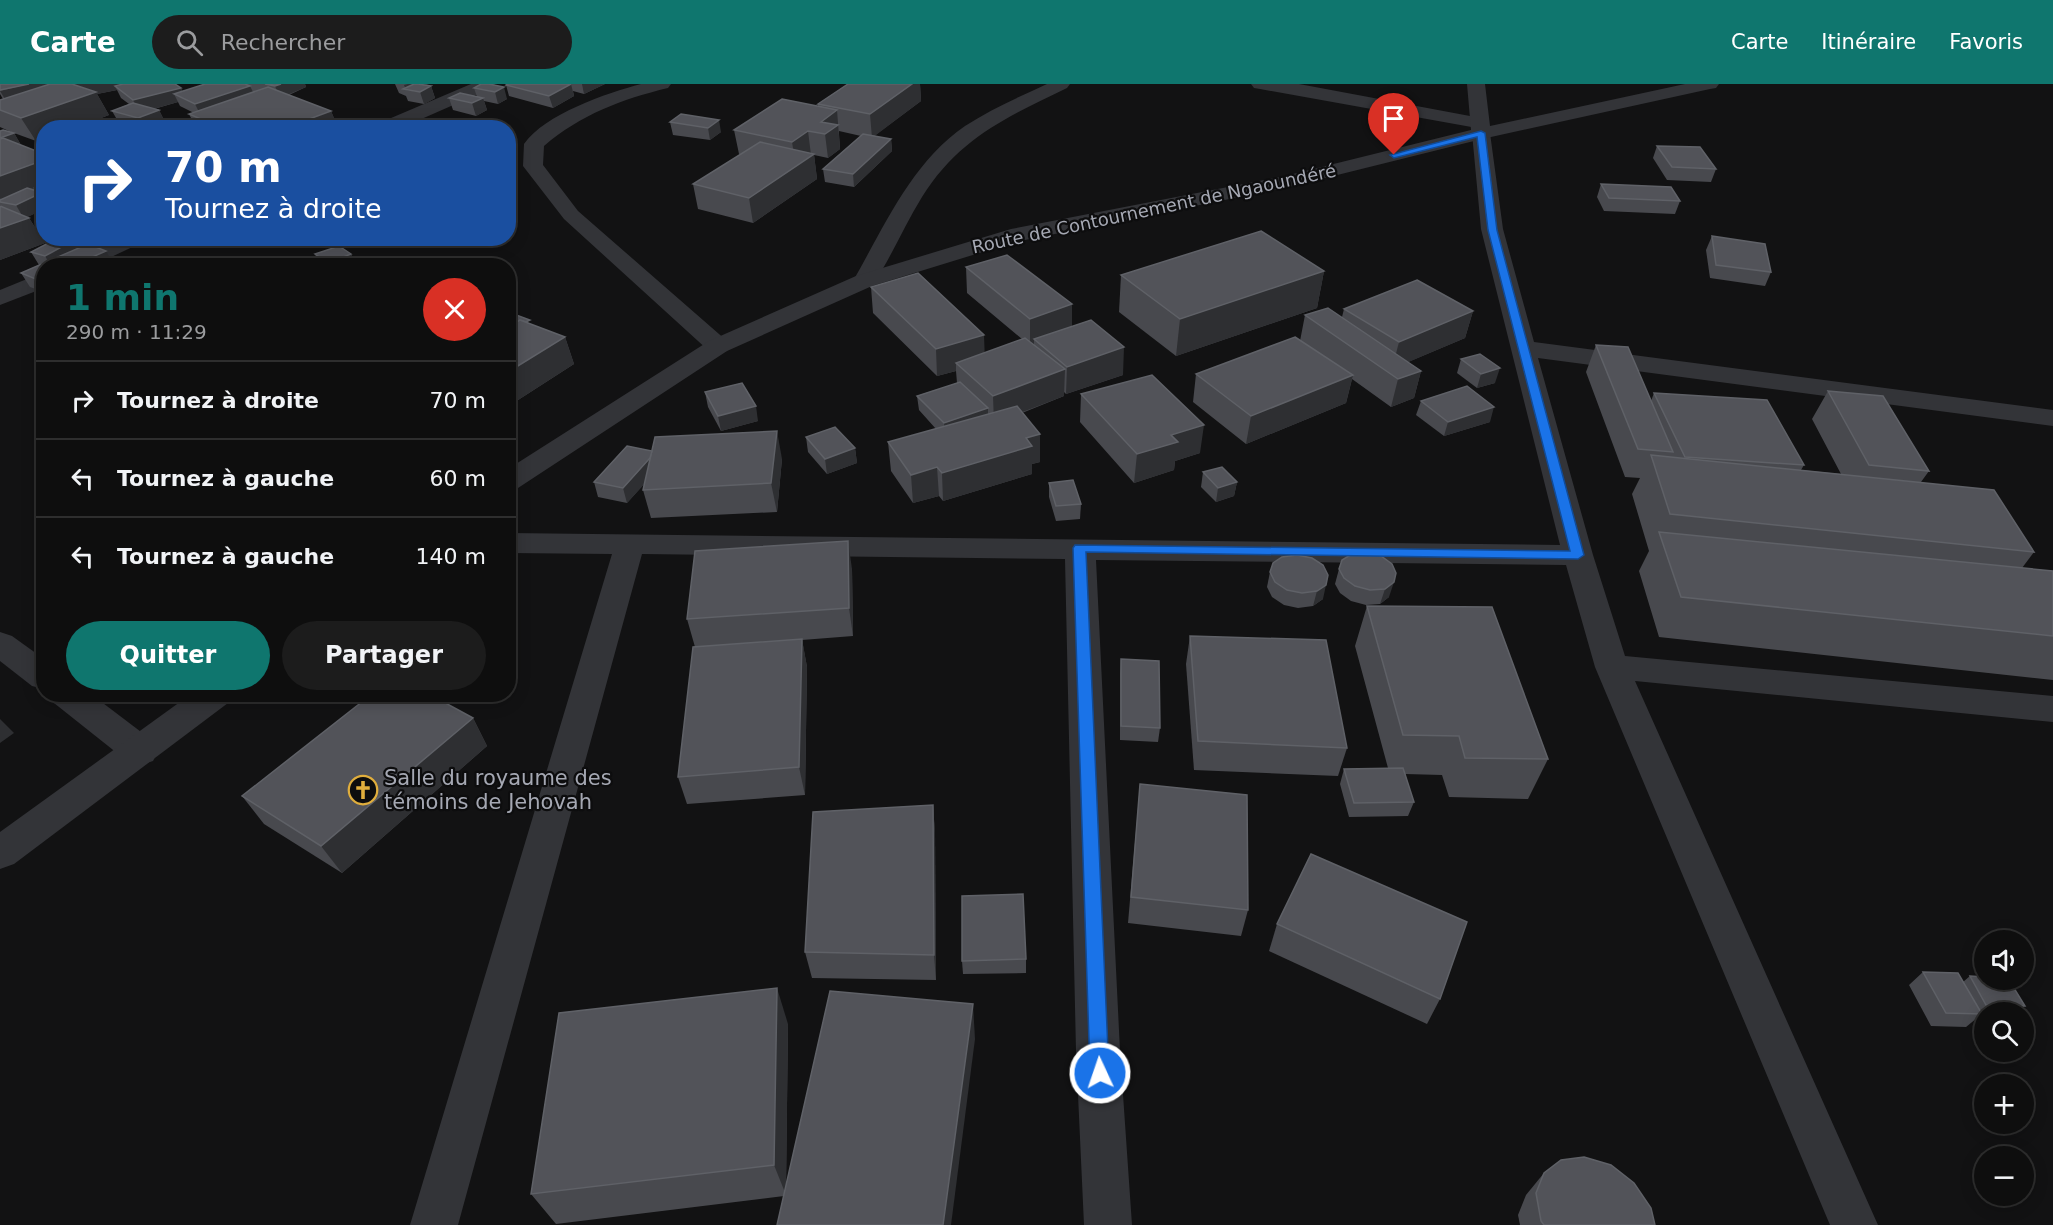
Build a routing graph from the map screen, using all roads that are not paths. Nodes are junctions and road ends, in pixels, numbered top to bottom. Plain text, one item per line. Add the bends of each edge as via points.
1 (435, 84) edge
2 (486, 84) edge
3 (662, 84) edge
4 (1061, 84) edge
5 (1260, 84) edge
6 (1476, 84) edge
7 (1710, 84) edge
8 (1295, 86) edge
9 (452, 98) junction
10 (402, 120) edge
11 (1480, 128) junction
12 (116, 246) edge
13 (90, 258) edge
14 (864, 281) junction
15 (36, 282) edge
16 (0, 298) edge
17 (718, 346) junction
18 (1522, 348) junction
19 (2053, 418) edge
20 (516, 477) edge
21 (516, 543) edge
22 (630, 544) junction
23 (1080, 548) junction
24 (1578, 555) junction
25 (0, 644) edge
26 (1612, 667) junction
27 (36, 671) edge
28 (76, 702) edge
29 (205, 702) edge
30 (2053, 709) edge
31 (140, 751) junction
32 (0, 853) edge
33 (435, 1225) edge
34 (1108, 1225) edge
35 (1854, 1225) edge

1 - 9 street
2 - 9 street
3 - 17 street via 627,92 552,127 534,144 533,166 571,215
4 - 14 street via 982,124 947,150 920,183
5 - 8 street
6 - 11 street
7 - 11 street, Route de Contournement de Ngaoundéré
8 - 11 street
9 - 10 street
11 - 14 street, Route de Contournement de Ngaoundéré via 1285,182 1011,236
11 - 18 street via 1492,230
12 - 13 street
14 - 17 street, Route de Contournement de Ngaoundéré
15 - 16 street
17 - 20 street, Route de Contournement de Ngaoundéré
18 - 19 street
18 - 24 street
21 - 22 street
22 - 23 street
22 - 33 street
23 - 24 street
23 - 34 street
24 - 26 street
25 - 27 street
26 - 30 street
26 - 35 street
28 - 31 street
29 - 31 street
31 - 32 street

